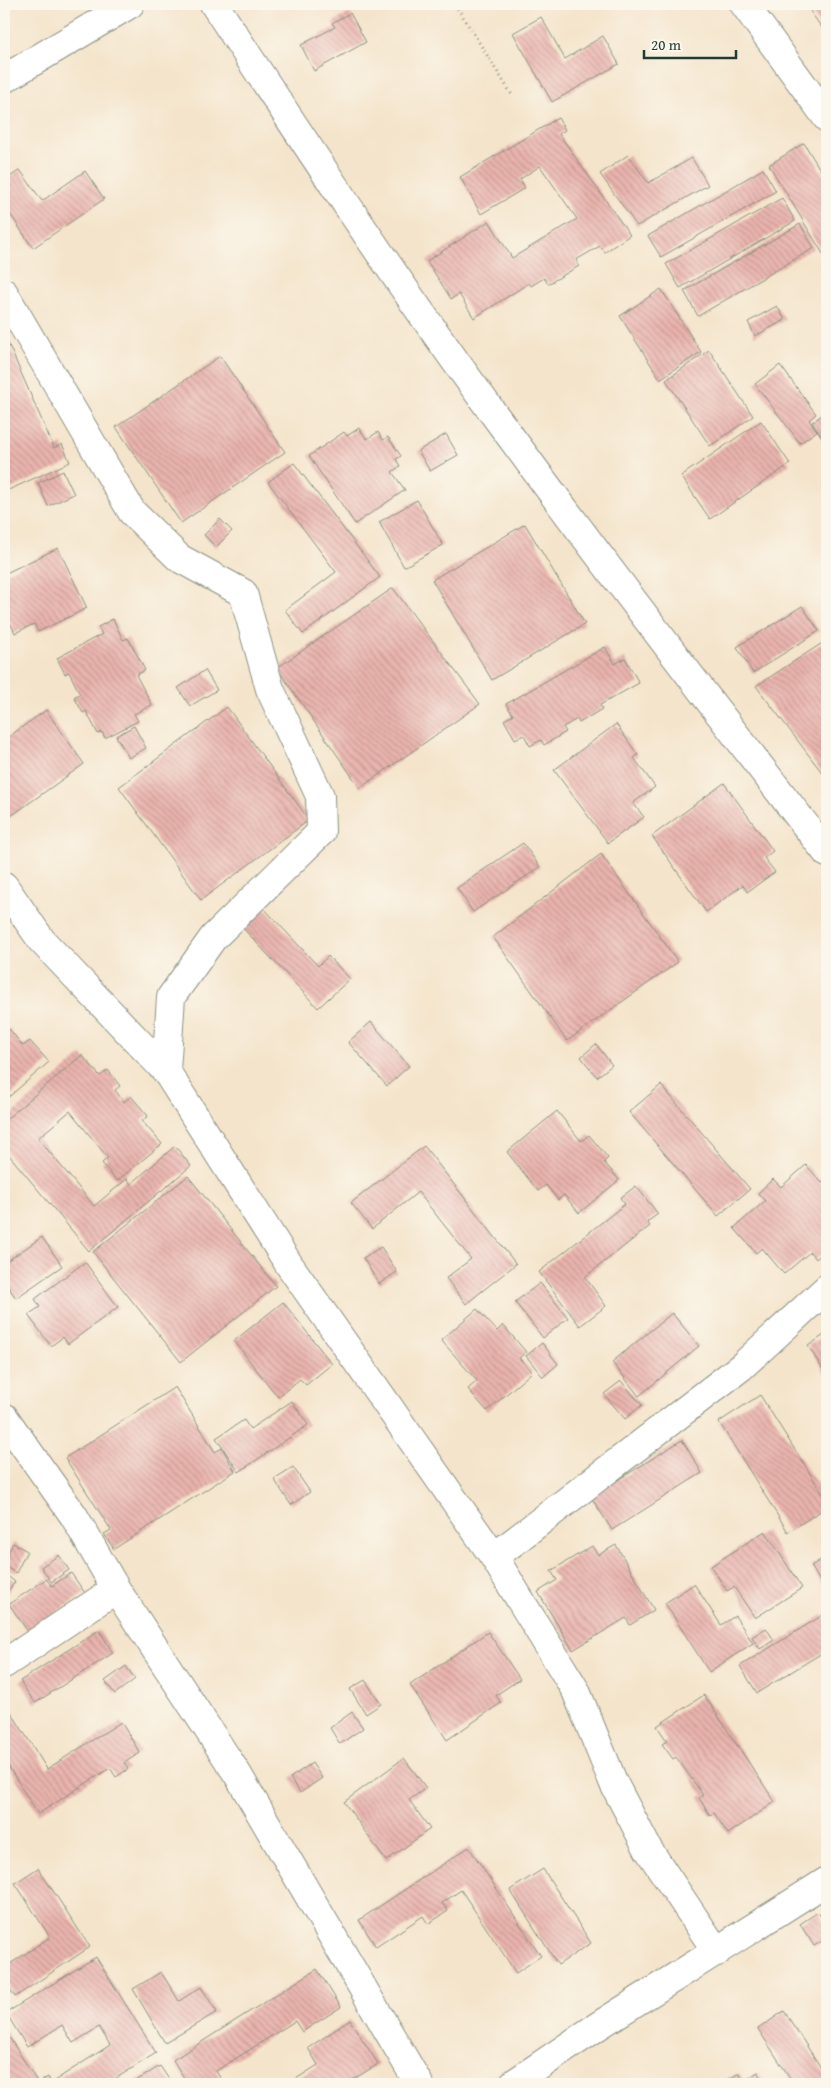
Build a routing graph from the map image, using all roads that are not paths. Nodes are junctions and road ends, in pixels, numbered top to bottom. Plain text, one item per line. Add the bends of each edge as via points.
1 (130, 4) edge
2 (214, 4) edge
3 (744, 4) edge
4 (4, 78) edge
5 (827, 118) edge
6 (4, 293) edge
7 (827, 853) edge
8 (4, 886) edge
9 (166, 1070) junction
10 (827, 1288) edge
11 (4, 1417) edge
12 (494, 1557) junction
13 (116, 1589) junction
14 (4, 1664) edge
15 (827, 1881) edge
16 (717, 1952) junction
17 (419, 2084) edge
18 (513, 2084) edge

1 - 4 street
2 - 7 street via 314,156 495,415
3 - 5 street
6 - 9 street via 132,512 179,558 242,593 270,689 320,796 321,832 213,938 171,998
8 - 9 street via 42,941
9 - 12 street via 290,1266
10 - 12 street via 740,1367
11 - 13 street via 74,1516
12 - 16 street via 576,1691 614,1784 648,1849
13 - 14 street
13 - 17 street via 238,1775
15 - 16 street
16 - 18 street via 598,2026

